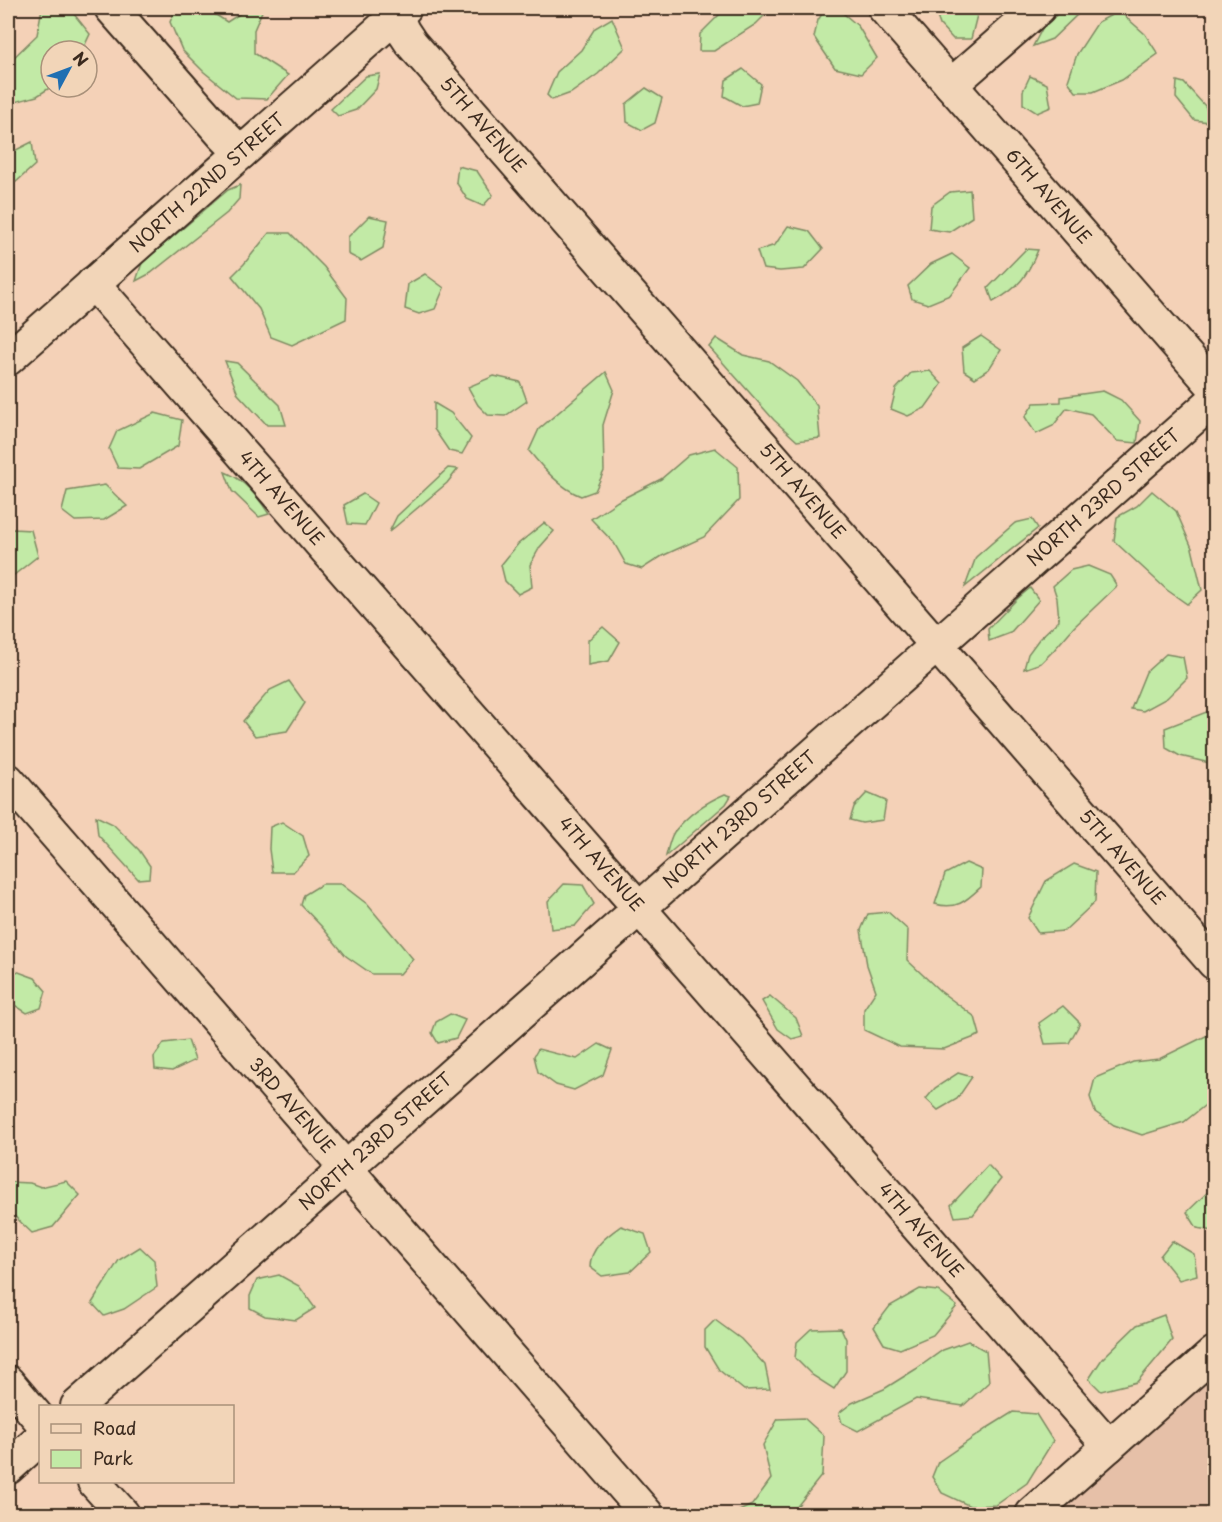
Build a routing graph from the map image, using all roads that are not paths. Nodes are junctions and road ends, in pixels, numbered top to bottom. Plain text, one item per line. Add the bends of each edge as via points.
1 (111, 8) edge
2 (884, 8) edge
3 (1039, 8) edge
4 (400, 11) edge
5 (951, 85) junction
6 (241, 153) junction
7 (93, 283) junction
8 (8, 359) edge
9 (1215, 387) edge
10 (1215, 400) edge
11 (936, 646) junction
12 (8, 780) edge
13 (640, 909) junction
14 (1215, 963) edge
15 (346, 1169) junction
16 (1215, 1353) edge
17 (8, 1382) edge
18 (79, 1405) edge
19 (39, 1419) edge
20 (39, 1440) edge
21 (1109, 1446) junction
22 (8, 1468) edge
23 (95, 1483) edge
24 (123, 1515) edge
25 (647, 1515) edge
26 (1032, 1515) edge

1 - 6 street
2 - 5 street, 6TH AVENUE
3 - 5 street
4 - 6 street, NORTH 22ND STREET
4 - 11 street, 5TH AVENUE via 403,31 411,43
5 - 9 street, 6TH AVENUE
6 - 7 street, NORTH 22ND STREET
7 - 8 street, NORTH 22ND STREET
7 - 13 street, 4TH AVENUE
10 - 11 street, NORTH 23RD STREET
11 - 13 street, NORTH 23RD STREET
11 - 14 street, 5TH AVENUE
12 - 15 street, 3RD AVENUE
13 - 15 street, NORTH 23RD STREET
13 - 21 street, 4TH AVENUE
15 - 18 street, NORTH 23RD STREET
15 - 25 street, 3RD AVENUE
16 - 21 street
17 - 19 street
20 - 22 street
21 - 26 street
23 - 24 street

